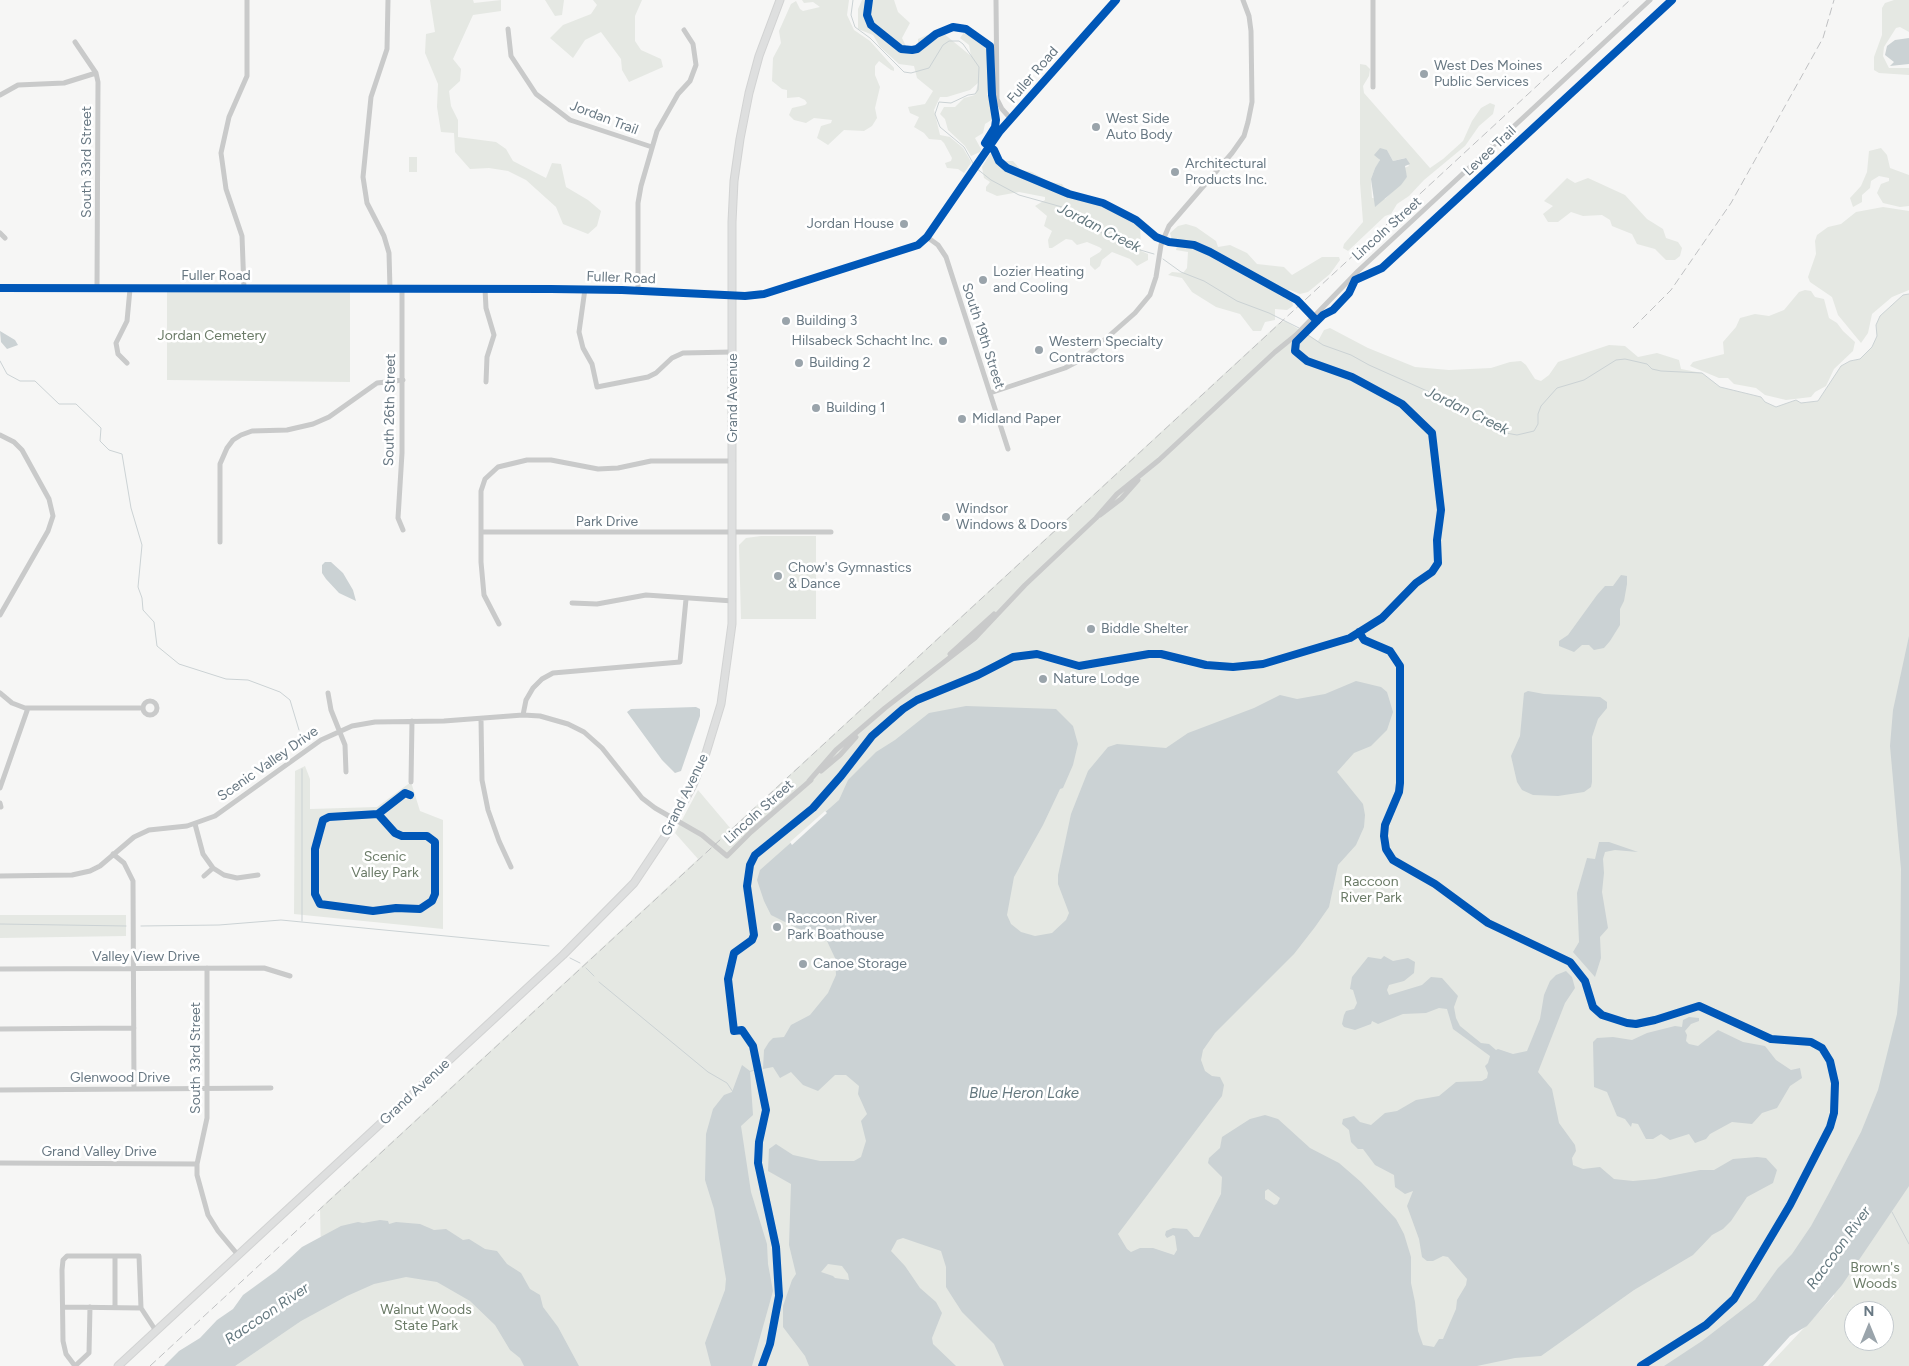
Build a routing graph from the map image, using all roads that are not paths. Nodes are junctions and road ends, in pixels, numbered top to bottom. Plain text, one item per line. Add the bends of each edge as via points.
1 (248, 0) edge
2 (388, 0) edge
3 (780, 0) edge
4 (996, 0) edge
5 (1116, 0) edge
6 (1243, 0) edge
7 (1372, 0) edge
8 (1650, 0) edge
9 (508, 29) dead end
10 (684, 30) dead end
11 (75, 42) dead end
12 (96, 73) junction
13 (1373, 87) dead end
14 (0, 95) edge
15 (1011, 119) junction
16 (652, 147) junction
17 (0, 233) edge
18 (927, 237) junction
19 (5, 238) dead end
20 (0, 288) edge
21 (97, 288) junction
22 (130, 288) junction
23 (244, 289) junction
24 (390, 289) junction
25 (402, 289) junction
26 (485, 289) junction
27 (585, 289) junction
28 (638, 291) junction
29 (733, 296) junction
30 (732, 352) junction
31 (127, 363) dead end
32 (403, 380) junction
33 (486, 382) dead end
34 (990, 393) junction
35 (0, 434) edge
36 (1008, 449) dead end
37 (733, 461) junction
38 (403, 530) dead end
39 (482, 532) junction
40 (832, 532) dead end
41 (733, 533) junction
42 (220, 542) dead end
43 (686, 599) junction
44 (733, 601) junction
45 (572, 602) dead end
46 (0, 615) edge
47 (499, 624) dead end
48 (0, 693) edge
49 (328, 693) dead end
50 (28, 708) junction
51 (143, 708) dead end
52 (523, 716) junction
53 (481, 719) junction
54 (412, 721) junction
55 (339, 731) junction
56 (346, 772) dead end
57 (410, 782) dead end
58 (0, 788) edge
59 (675, 820) junction
60 (195, 824) junction
61 (113, 854) junction
62 (511, 867) dead end
63 (213, 868) junction
64 (258, 875) dead end
65 (0, 876) edge
66 (204, 876) dead end
67 (134, 968) junction
68 (207, 968) junction
69 (0, 969) edge
70 (290, 976) dead end
71 (134, 1028) junction
72 (0, 1030) edge
73 (271, 1088) dead end
74 (134, 1089) junction
75 (207, 1089) junction
76 (0, 1090) edge
77 (0, 1164) edge
78 (197, 1164) junction
79 (238, 1255) junction
80 (114, 1256) junction
81 (63, 1307) junction
82 (90, 1307) junction
83 (114, 1307) junction
84 (140, 1308) junction
85 (156, 1331) junction
86 (75, 1366) edge
87 (118, 1366) edge

1 - 23 street via 247,76 229,117 222,153 226,189 242,236
2 - 24 street via 388,49 371,98 363,177 367,203 389,253
3 - 29 main road, Grand Avenue via 759,56 740,139 733,210
4 - 15 street via 996,99
5 - 15 street, Fuller Road
6 - 34 street via 1251,31 1252,102 1244,136 1166,232 1150,295 1093,352 1075,364
7 - 13 street
8 - 59 street, Lincoln Street via 1358,271 1306,326 1117,494 975,638 836,750 809,782 727,856 702,835
9 - 16 street, Jordan Trail via 511,56 536,94 570,120
10 - 16 street via 696,52 695,69 665,114
11 - 12 street, South 33rd Street
12 - 14 street via 64,83 18,85
12 - 21 street, South 33rd Street
15 - 18 street, Fuller Road
16 - 28 street via 638,197
17 - 19 street
18 - 29 street, Fuller Road via 910,249 778,290 756,296
18 - 34 street, South 19th Street via 946,257
20 - 21 street, Fuller Road
21 - 22 street, Fuller Road
22 - 23 street, Fuller Road
22 - 31 street via 128,321 116,343 118,354
23 - 24 street, Fuller Road
24 - 25 street, Fuller Road
25 - 26 street, Fuller Road
25 - 32 street, South 26th Street
26 - 27 street, Fuller Road
26 - 33 street via 486,308 494,335 487,357
27 - 28 street, Fuller Road
27 - 30 street via 579,332 597,387 648,377 672,358 684,354
28 - 29 street, Fuller Road
29 - 30 main road, Grand Avenue
30 - 37 main road, Grand Avenue
32 - 38 street, South 26th Street via 398,518
32 - 42 street via 377,383 329,417 313,424 287,430 252,431 233,440 220,464
34 - 36 street, South 19th Street
35 - 46 street via 22,450 49,500 53,516 48,531
37 - 39 street via 651,461 598,469 551,460 516,461 498,467 485,479 481,491
37 - 41 main road, Grand Avenue
39 - 41 street, Park Drive
39 - 47 street via 482,587 486,602
40 - 41 street, Park Drive
41 - 44 main road, Grand Avenue
43 - 44 street
43 - 45 street via 646,595 597,604
43 - 52 street via 680,662 553,673 533,688 526,700
44 - 59 main road, Grand Avenue via 730,654 718,717 693,785
48 - 50 street via 12,703
49 - 55 street
50 - 51 street
50 - 58 street
52 - 53 street, Scenic Valley Drive
52 - 59 street, Scenic Valley Drive via 554,719 584,732 602,748 642,798
53 - 54 street, Scenic Valley Drive
53 - 62 street via 482,780 488,810
54 - 55 street, Scenic Valley Drive via 375,722
54 - 57 street
55 - 56 street via 347,752
55 - 60 street, Scenic Valley Drive via 312,745 225,809
59 - 79 main road, Grand Avenue via 634,883 563,955
60 - 61 street, Scenic Valley Drive via 141,833 126,841
60 - 63 street via 203,854
61 - 65 street, Scenic Valley Drive via 100,866 81,874
61 - 67 street via 124,863 133,881
63 - 64 street via 237,878
63 - 66 street
67 - 68 street, Valley View Drive
67 - 69 street, Valley View Drive
67 - 71 street
68 - 70 street, Valley View Drive via 264,968
68 - 75 street, South 33rd Street
71 - 72 street
71 - 74 street
73 - 75 street, Glenwood Drive
74 - 75 street, Glenwood Drive
74 - 76 street, Glenwood Drive
75 - 78 street, South 33rd Street via 207,1118
77 - 78 street, Grand Valley Drive
78 - 79 street, South 33rd Street via 200,1192 208,1215
79 - 85 main road, Grand Avenue
80 - 81 street via 67,1256 62,1270
80 - 83 street
80 - 84 street via 139,1256
81 - 82 street
81 - 86 street via 64,1348
82 - 83 street
82 - 86 street via 89,1353
83 - 84 street
84 - 85 street
85 - 87 main road, Grand Avenue

